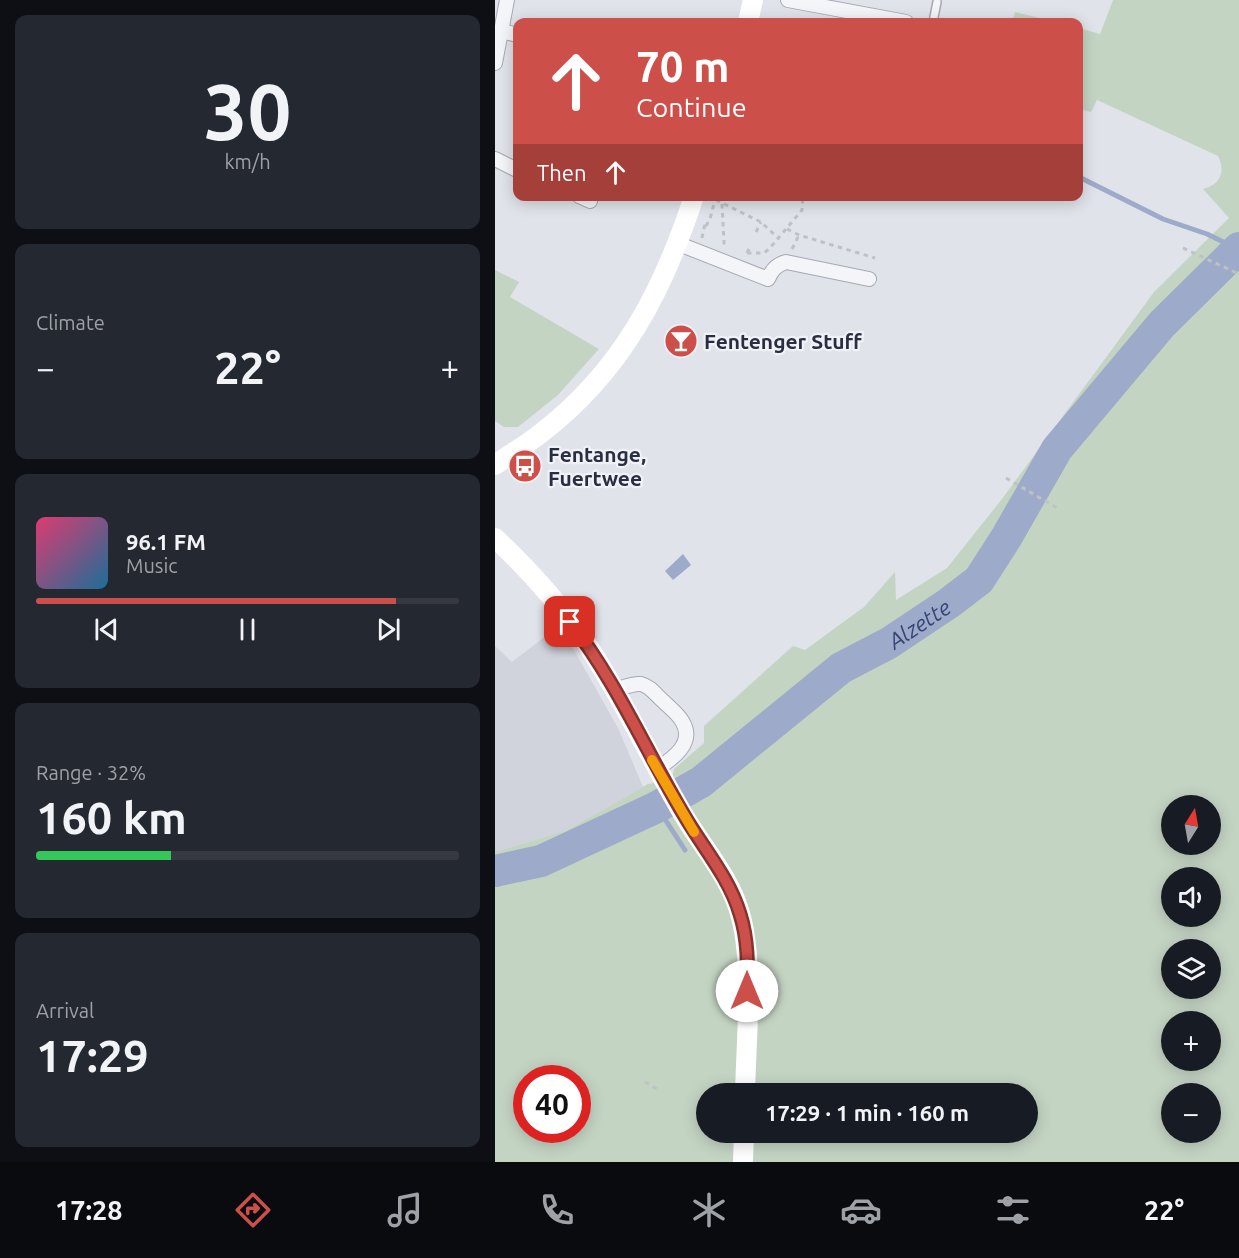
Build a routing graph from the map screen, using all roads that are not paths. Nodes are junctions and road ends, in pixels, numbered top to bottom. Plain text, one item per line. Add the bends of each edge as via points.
1 (507, 0) edge
2 (753, 0) edge
3 (788, 0) edge
4 (937, 2) dead end
5 (749, 18) edge
6 (885, 18) edge
7 (934, 18) edge
8 (502, 31) junction
9 (513, 34) edge
10 (495, 63) edge
11 (495, 159) edge
12 (513, 168) edge
13 (692, 201) edge
14 (679, 244) junction
15 (869, 279) dead end
16 (495, 465) edge
17 (495, 538) edge
18 (614, 690) junction
19 (659, 772) junction
20 (745, 1083) edge
21 (744, 1143) edge
22 (743, 1162) edge

1 - 8 street
2 - 5 street
3 - 6 street
4 - 7 lane
8 - 9 street
8 - 10 street
11 - 12 street
13 - 14 street
14 - 15 street via 768,279 771,271 786,262
14 - 16 street via 655,297 611,365 541,434
17 - 18 street via 549,594
18 - 19 street
18 - 19 street via 638,683 648,686 682,722 685,741 681,750
19 - 20 street via 721,872 743,923 748,971
21 - 22 street

